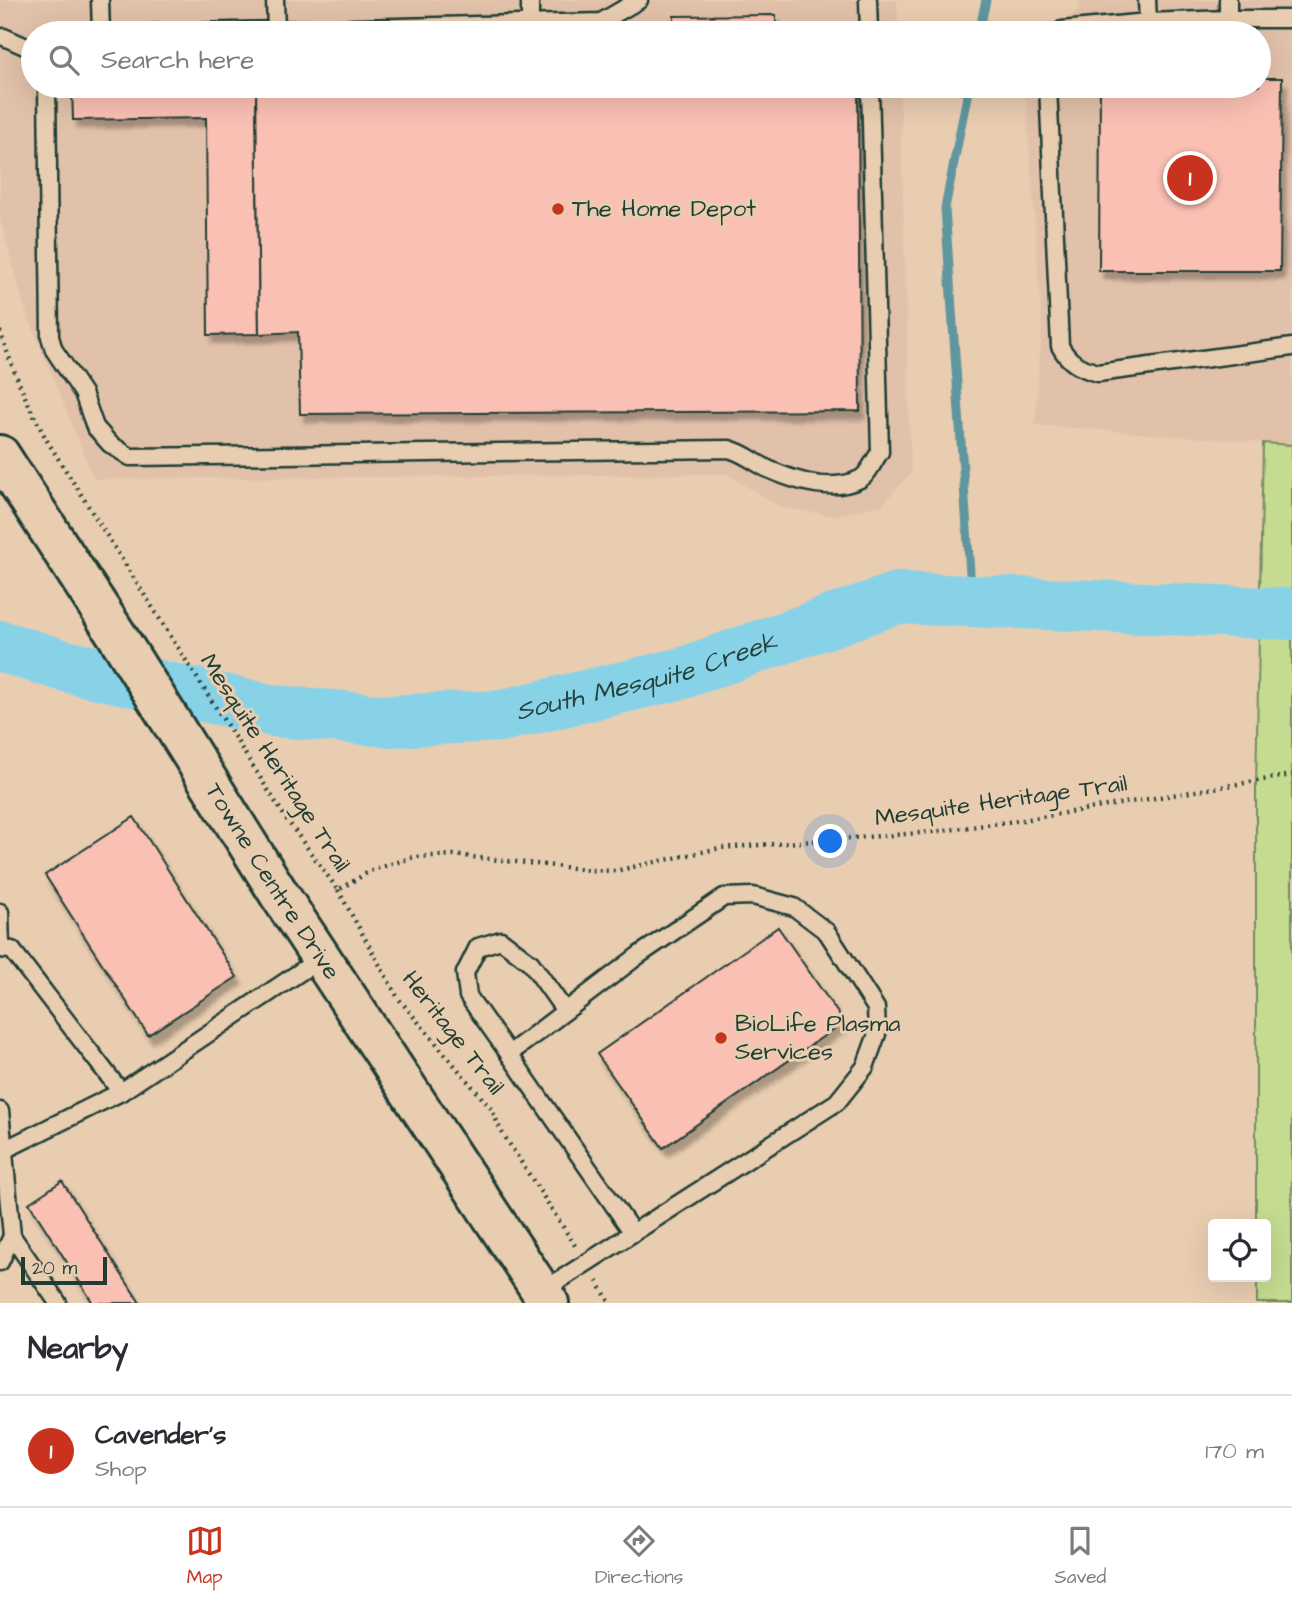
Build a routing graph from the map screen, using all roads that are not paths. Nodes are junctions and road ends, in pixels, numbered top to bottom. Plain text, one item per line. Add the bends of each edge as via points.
1 (100, 0) edge
2 (275, 0) edge
3 (530, 0) edge
4 (639, 0) edge
5 (868, 0) edge
6 (1147, 0) edge
7 (1228, 0) edge
8 (1228, 19) junction
9 (1292, 19) edge
10 (101, 21) edge
11 (276, 21) edge
12 (530, 21) edge
13 (603, 21) edge
14 (869, 21) edge
15 (1149, 21) edge
16 (1175, 21) edge
17 (21, 36) edge
18 (2, 37) edge
19 (21, 45) edge
20 (47, 98) edge
21 (870, 98) edge
22 (1049, 98) edge
23 (1292, 347) edge
24 (0, 455) edge
25 (0, 912) edge
26 (0, 949) edge
27 (321, 958) junction
28 (565, 1011) junction
29 (509, 1054) junction
30 (121, 1092) junction
31 (0, 1111) edge
32 (4, 1150) junction
33 (633, 1233) junction
34 (12, 1236) junction
35 (0, 1262) edge
36 (545, 1297) edge
37 (58, 1303) edge

1 - 10 lane
2 - 11 lane
3 - 12 lane
4 - 13 lane
5 - 14 lane
6 - 15 lane
7 - 8 lane
8 - 9 lane
8 - 16 lane
17 - 18 lane
18 - 19 lane
20 - 21 lane via 50,337 83,393 95,427 130,457 729,449 778,473 820,486 862,478 880,452
22 - 23 lane via 1060,346 1067,360 1098,373
24 - 27 street, Towne Centre Drive
25 - 26 lane
26 - 30 lane via 12,950
27 - 30 lane
27 - 36 street, Towne Centre Drive
28 - 29 lane
28 - 29 lane via 531,963 501,940 478,947 465,972 468,996
28 - 33 lane via 724,897 753,896 794,907 827,932 876,1008 877,1034 865,1067 837,1102
29 - 33 lane
30 - 32 lane
31 - 32 lane
32 - 34 lane
33 - 36 lane
34 - 35 lane
34 - 37 lane

